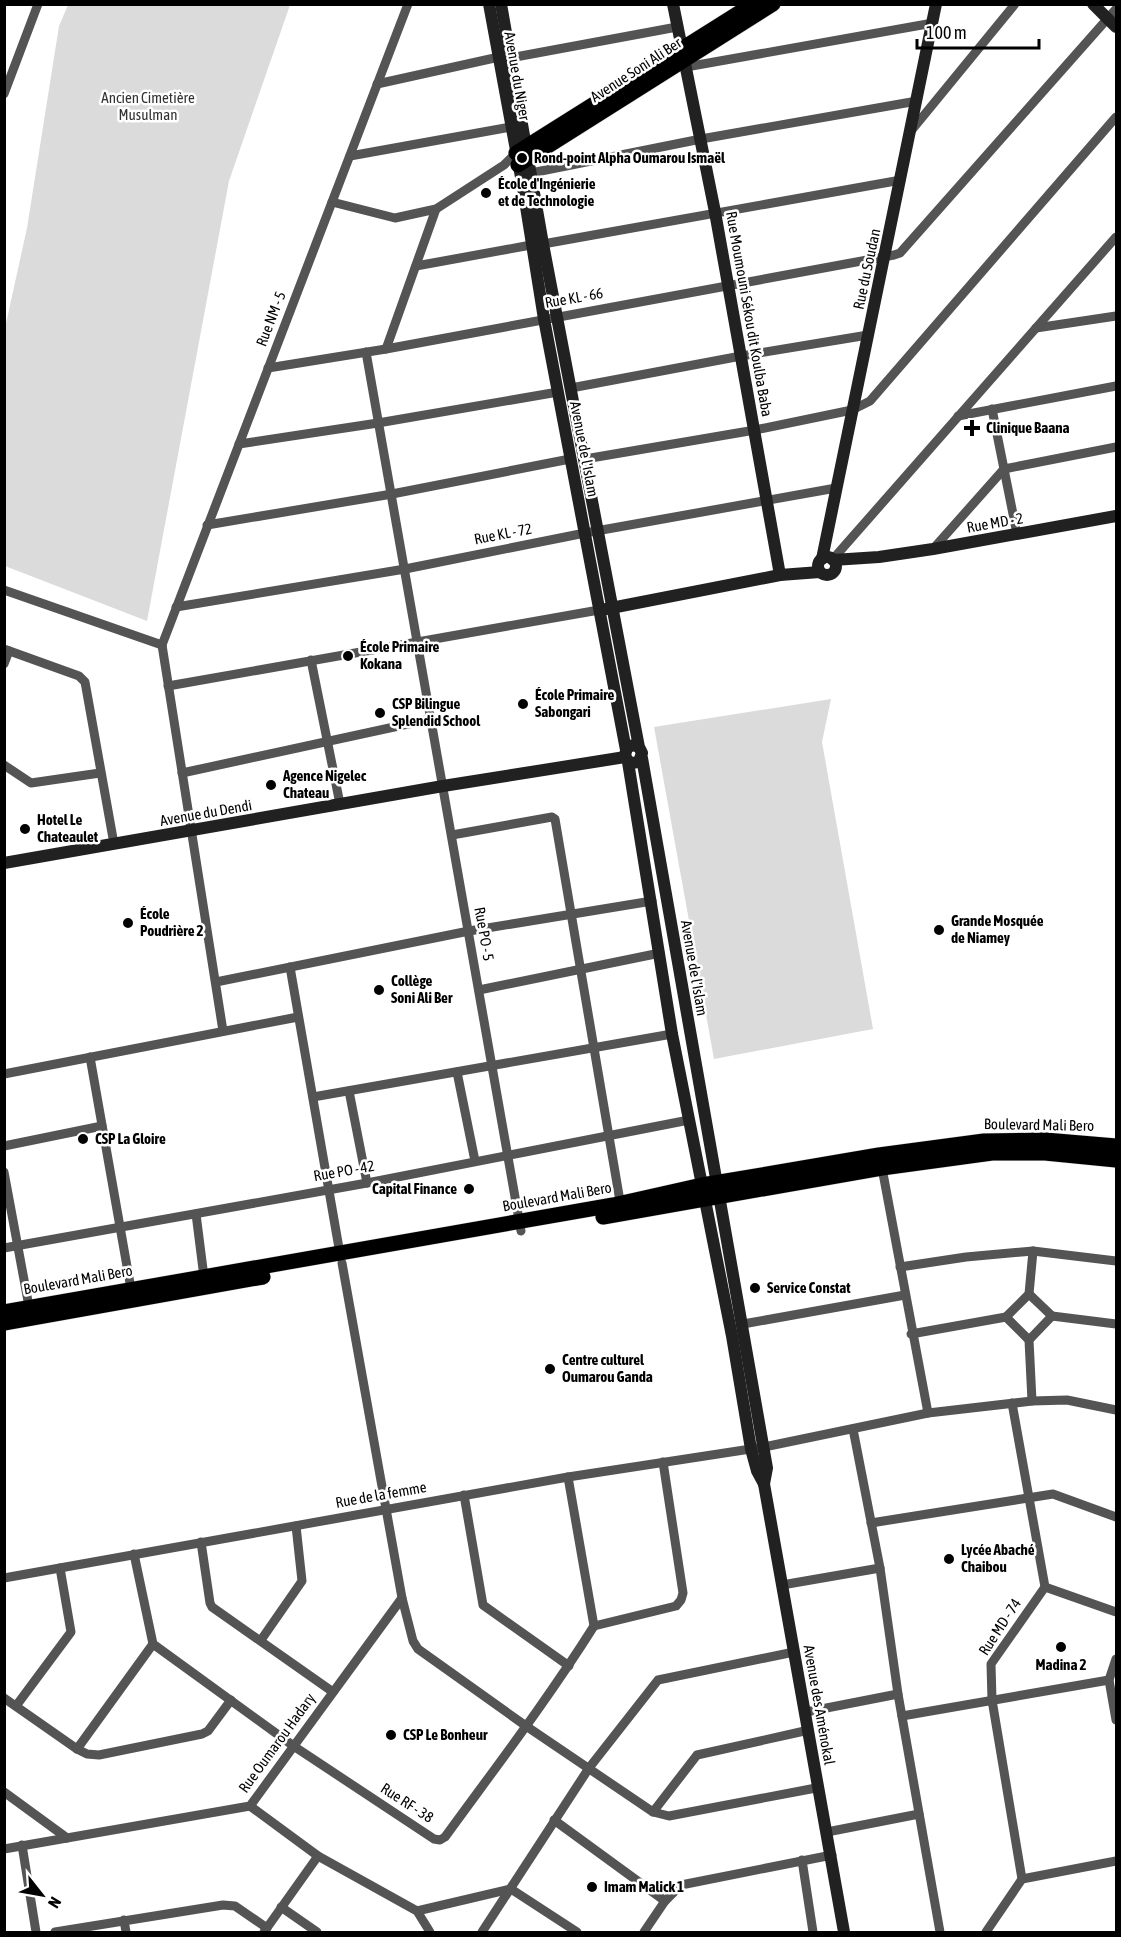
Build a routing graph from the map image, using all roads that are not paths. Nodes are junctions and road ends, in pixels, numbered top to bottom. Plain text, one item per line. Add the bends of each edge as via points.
1 (38, 4) edge
2 (408, 4) edge
3 (489, 4) edge
4 (501, 4) edge
5 (674, 4) edge
6 (753, 4) edge
7 (773, 4) edge
8 (936, 4) edge
9 (1015, 4) edge
10 (1093, 4) edge
11 (1116, 9) edge
12 (933, 23) junction
13 (1112, 23) edge
14 (677, 27) junction
15 (504, 57) junction
16 (685, 58) junction
17 (9, 72) edge
18 (377, 84) junction
19 (4, 94) edge
20 (917, 101) junction
21 (1116, 117) edge
22 (517, 125) junction
23 (910, 131) junction
24 (701, 139) junction
25 (350, 156) junction
26 (521, 160) junction
27 (901, 180) junction
28 (332, 202) junction
29 (436, 209) junction
30 (715, 212) junction
31 (1116, 237) edge
32 (537, 245) junction
33 (885, 257) junction
34 (416, 266) junction
35 (727, 285) junction
36 (1116, 316) edge
37 (551, 318) junction
38 (1036, 328) junction
39 (868, 335) junction
40 (386, 349) junction
41 (366, 352) junction
42 (741, 356) junction
43 (268, 368) junction
44 (1116, 386) edge
45 (571, 388) junction
46 (558, 392) junction
47 (992, 409) junction
48 (852, 410) junction
49 (958, 416) junction
50 (378, 423) junction
51 (754, 430) junction
52 (239, 444) junction
53 (1116, 447) edge
54 (570, 459) junction
55 (585, 459) junction
56 (1004, 469) junction
57 (836, 488) junction
58 (392, 494) junction
59 (767, 500) junction
60 (1116, 516) edge
61 (207, 525) junction
62 (598, 531) junction
63 (585, 533) junction
64 (1017, 534) junction
65 (850, 540) junction
66 (933, 549) junction
67 (862, 557) junction
68 (879, 557) junction
69 (828, 563) junction
70 (405, 568) junction
71 (780, 575) junction
72 (4, 590) edge
73 (176, 607) junction
74 (606, 609) junction
75 (418, 641) junction
76 (162, 645) junction
77 (7, 650) edge
78 (311, 660) junction
79 (4, 664) edge
80 (168, 686) junction
81 (431, 719) junction
82 (328, 742) junction
83 (640, 752) junction
84 (626, 756) junction
85 (4, 765) edge
86 (100, 773) junction
87 (182, 773) junction
88 (443, 786) junction
89 (340, 804) junction
90 (191, 831) junction
91 (452, 835) junction
92 (114, 844) junction
93 (4, 862) edge
94 (652, 901) junction
95 (572, 914) junction
96 (469, 931) junction
97 (660, 953) junction
98 (290, 967) junction
99 (581, 969) junction
100 (216, 982) junction
101 (479, 990) junction
102 (298, 1017) junction
103 (223, 1031) junction
104 (672, 1034) junction
105 (594, 1047) junction
106 (90, 1056) junction
107 (492, 1065) junction
108 (457, 1072) junction
109 (4, 1074) edge
110 (349, 1091) junction
111 (312, 1097) junction
112 (689, 1120) junction
113 (102, 1126) junction
114 (609, 1136) junction
115 (4, 1146) edge
116 (1116, 1146) edge
117 (508, 1155) junction
118 (914, 1157) junction
119 (1116, 1160) edge
120 (475, 1161) junction
121 (882, 1168) junction
122 (4, 1172) edge
123 (367, 1182) junction
124 (329, 1189) junction
125 (711, 1191) junction
126 (622, 1209) junction
127 (196, 1214) junction
128 (120, 1226) junction
129 (520, 1226) junction
130 (18, 1246) junction
131 (4, 1248) edge
132 (1032, 1251) junction
133 (341, 1258) junction
134 (1116, 1261) edge
135 (900, 1267) junction
136 (204, 1276) junction
137 (131, 1289) junction
138 (1029, 1294) junction
139 (905, 1295) junction
140 (4, 1312) edge
141 (30, 1313) junction
142 (1052, 1316) junction
143 (1006, 1317) junction
144 (4, 1323) edge
145 (1116, 1324) edge
146 (740, 1332) junction
147 (911, 1334) junction
148 (1029, 1340) junction
149 (1116, 1398) edge
150 (1032, 1401) junction
151 (1012, 1403) junction
152 (1114, 1409) edge
153 (928, 1413) junction
154 (852, 1429) junction
155 (764, 1447) junction
156 (751, 1449) junction
157 (663, 1462) junction
158 (568, 1477) junction
159 (764, 1484) junction
160 (464, 1496) junction
161 (1029, 1498) junction
162 (384, 1510) junction
163 (1116, 1517) edge
164 (871, 1523) junction
165 (296, 1526) junction
166 (201, 1542) junction
167 (134, 1554) junction
168 (60, 1568) junction
169 (880, 1568) junction
170 (4, 1578) edge
171 (782, 1585) junction
172 (1045, 1587) junction
173 (402, 1598) junction
174 (1116, 1612) edge
175 (594, 1626) junction
176 (261, 1640) junction
177 (153, 1644) junction
178 (795, 1652) junction
179 (1116, 1659) edge
180 (569, 1666) junction
181 (1109, 1680) junction
182 (333, 1692) junction
183 (898, 1694) junction
184 (4, 1698) edge
185 (231, 1700) junction
186 (992, 1700) junction
187 (1115, 1705) edge
188 (16, 1706) junction
189 (806, 1712) junction
190 (902, 1716) junction
191 (1116, 1720) edge
192 (526, 1726) junction
193 (809, 1730) junction
194 (295, 1747) junction
195 (77, 1749) junction
196 (590, 1768) junction
197 (816, 1788) dead end
198 (4, 1792) edge
199 (250, 1806) junction
200 (653, 1812) junction
201 (919, 1814) junction
202 (554, 1820) junction
203 (827, 1832) junction
204 (67, 1838) junction
205 (22, 1845) junction
206 (4, 1849) edge
207 (832, 1855) junction
208 (318, 1856) junction
209 (802, 1860) junction
210 (1116, 1861) edge
211 (1022, 1879) junction
212 (511, 1889) junction
213 (666, 1901) junction
214 (281, 1907) junction
215 (417, 1911) junction
216 (124, 1920) junction
217 (265, 1930) edge
218 (36, 1932) edge
219 (55, 1932) edge
220 (126, 1932) edge
221 (317, 1932) edge
222 (430, 1932) edge
223 (482, 1932) edge
224 (574, 1932) edge
225 (644, 1932) edge
226 (813, 1932) edge
227 (844, 1932) edge
228 (940, 1932) edge
229 (986, 1932) edge

1 - 17 street
2 - 18 street, Rue NM - 5
3 - 15 main road, Avenue du Niger
4 - 15 main road, Avenue du Niger
5 - 14 main road, Rue Moumouni Sékou dit Koulba Baba
6 - 16 main road, Avenue Soni Ali Ber
7 - 16 main road, Avenue Soni Ali Ber
8 - 12 main road, Rue du Soudan
9 - 23 street
10 - 13 main road
11 - 13 street
12 - 16 street
12 - 20 main road, Rue du Soudan
13 - 33 street via 900,252
14 - 15 street
14 - 16 main road, Rue Moumouni Sékou dit Koulba Baba
15 - 18 street
15 - 22 main road, Avenue du Niger
16 - 24 main road, Rue Moumouni Sékou dit Koulba Baba
16 - 26 main road, Avenue Soni Ali Ber
17 - 19 street
18 - 25 street, Rue NM - 5
20 - 23 main road, Rue du Soudan
20 - 24 street
21 - 48 street via 877,394
22 - 25 street
22 - 26 main road
23 - 27 main road, Rue du Soudan
24 - 26 street
24 - 30 main road, Rue Moumouni Sékou dit Koulba Baba
25 - 28 street, Rue NM - 5
26 - 29 street
26 - 32 main road, Avenue de l'Islam
27 - 30 street
27 - 33 main road, Rue du Soudan
28 - 29 street via 395,218
28 - 43 street, Rue NM - 5
29 - 34 street
30 - 32 street
30 - 35 main road, Rue Moumouni Sékou dit Koulba Baba
31 - 38 street
32 - 34 street
32 - 37 main road, Avenue de l'Islam
33 - 35 street, Rue KL - 66
33 - 39 main road, Rue du Soudan
34 - 40 street
35 - 37 street, Rue KL - 66
35 - 42 main road, Rue Moumouni Sékou dit Koulba Baba
36 - 38 street
37 - 40 street, Rue KL - 66
37 - 45 main road, Avenue de l'Islam
37 - 46 main road, Avenue de l'Islam
38 - 49 street
39 - 42 street
39 - 48 main road, Rue du Soudan
40 - 41 street, Rue KL - 66
41 - 43 street, Rue KL - 66
41 - 50 street, Rue PO - 5
42 - 45 street
42 - 51 main road, Rue Moumouni Sékou dit Koulba Baba
43 - 52 street, Rue NM - 5
44 - 47 street
45 - 55 main road, Avenue de l'Islam
46 - 50 street
46 - 54 main road, Avenue de l'Islam
47 - 49 street
47 - 56 street
48 - 51 street
48 - 57 main road, Rue du Soudan
49 - 65 street
50 - 52 street
50 - 58 street, Rue PO - 5
51 - 55 street
51 - 59 main road, Rue Moumouni Sékou dit Koulba Baba
52 - 61 street, Rue NM - 5
53 - 56 street
54 - 58 street
54 - 63 main road, Avenue de l'Islam
55 - 62 main road, Avenue de l'Islam
56 - 64 street
56 - 66 street
57 - 59 street, Rue KL - 72
57 - 69 main road, Rue du Soudan via 826,539
58 - 61 street
58 - 70 street, Rue PO - 5
59 - 62 street, Rue KL - 72
59 - 71 main road, Rue Moumouni Sékou dit Koulba Baba
60 - 64 main road, Rue MD - 2
61 - 73 street, Rue NM - 5
62 - 63 street, Rue KL - 72
62 - 74 main road, Avenue de l'Islam
63 - 70 street, Rue KL - 72
63 - 74 main road, Avenue de l'Islam
64 - 66 main road, Rue MD - 2
65 - 67 street
65 - 69 street
66 - 68 main road, Rue MD - 2
67 - 68 main road, Rue MD - 2
67 - 69 main road, Rue MD - 2
68 - 69 main road, Rue MD - 2
69 - 71 main road, Rue MD - 2
70 - 73 street, Rue KL - 72
70 - 75 street, Rue PO - 5
71 - 74 main road, Rue MD - 2
72 - 76 street
73 - 76 street, Rue NM - 5
74 - 75 street
74 - 83 main road, Avenue de l'Islam
74 - 84 main road, Avenue de l'Islam
75 - 78 street
75 - 81 street, Rue PO - 5
76 - 80 street
77 - 79 street
77 - 86 street via 79,676 85,682
78 - 80 street
78 - 82 street
80 - 87 street
81 - 82 street
81 - 88 street, Rue PO - 5
82 - 87 street
82 - 89 street
83 - 84 main road, Avenue du Dendi via 633,745
83 - 125 main road, Avenue de l'Islam
84 - 88 main road, Avenue du Dendi
84 - 94 main road, Avenue de l'Islam
85 - 86 street via 31,783
86 - 92 street
87 - 90 street
88 - 89 main road, Avenue du Dendi
88 - 91 street, Rue PO - 5
89 - 90 main road, Avenue du Dendi
90 - 92 main road, Avenue du Dendi
90 - 100 street
91 - 95 street via 552,817
91 - 96 street, Rue PO - 5
92 - 93 main road, Avenue du Dendi
94 - 95 street
94 - 97 main road, Avenue de l'Islam
95 - 96 street
95 - 99 street
96 - 98 street
96 - 101 street, Rue PO - 5
97 - 99 street
97 - 104 main road, Avenue de l'Islam
98 - 100 street
98 - 102 street
99 - 101 street
99 - 105 street
100 - 103 street
101 - 107 street, Rue PO - 5
102 - 103 street
102 - 111 street
103 - 106 street
104 - 105 street
104 - 112 main road, Avenue de l'Islam
105 - 107 street
105 - 114 street
106 - 109 street
106 - 113 street
107 - 108 street
107 - 117 street, Rue PO - 5
108 - 110 street
108 - 120 street
110 - 111 street
110 - 123 street
111 - 124 street
112 - 114 street, Rue PO - 42
112 - 125 main road, Avenue de l'Islam
113 - 115 street
113 - 128 street
114 - 117 street, Rue PO - 42
114 - 126 street
116 - 118 main road, Boulevard Mali Bero via 1046,1140 984,1141
117 - 120 street, Rue PO - 42
117 - 129 street, Rue PO - 5
118 - 119 main road, Boulevard Mali Bero via 1045,1153
118 - 121 main road, Boulevard Mali Bero
118 - 125 main road, Boulevard Mali Bero
120 - 123 street, Rue PO - 42
121 - 125 main road, Boulevard Mali Bero
121 - 135 street
122 - 130 street
123 - 124 street, Rue PO - 42
124 - 127 street, Rue PO - 42
124 - 133 street
125 - 126 main road, Boulevard Mali Bero
125 - 146 main road, Avenue des Aménokal
126 - 129 main road, Boulevard Mali Bero
127 - 128 street, Rue PO - 42
127 - 136 street
128 - 130 street, Rue PO - 42
128 - 137 street
129 - 133 main road, Boulevard Mali Bero
130 - 131 street, Rue PO - 42
130 - 141 street
132 - 134 street
132 - 135 street
132 - 138 street
133 - 136 main road, Boulevard Mali Bero
133 - 141 main road, Boulevard Mali Bero
133 - 162 street
135 - 139 street
136 - 137 main road, Boulevard Mali Bero
137 - 141 main road, Boulevard Mali Bero
138 - 142 street
138 - 143 street
139 - 146 street
139 - 147 street
140 - 141 main road, Boulevard Mali Bero
141 - 144 main road, Boulevard Mali Bero
142 - 145 street
142 - 148 street
143 - 147 street
143 - 148 street
146 - 155 main road, Avenue des Aménokal
146 - 156 main road, Avenue des Aménokal
147 - 153 street
148 - 150 street
149 - 152 street
150 - 151 street, Rue de la femme
150 - 152 street, Rue de la femme via 1067,1400
151 - 153 street, Rue de la femme
151 - 161 street
153 - 154 street, Rue de la femme
154 - 155 street, Rue de la femme
154 - 164 street
155 - 156 street, Rue de la femme
155 - 159 main road, Avenue des Aménokal
156 - 157 street, Rue de la femme
156 - 159 main road, Avenue des Aménokal
157 - 158 street, Rue de la femme
157 - 175 street via 681,1600 676,1606
158 - 160 street, Rue de la femme
158 - 175 street
159 - 171 main road, Avenue des Aménokal
160 - 162 street, Rue de la femme
160 - 180 street via 483,1605
161 - 163 street via 1053,1494
161 - 164 street
161 - 172 street
162 - 165 street, Rue de la femme
162 - 173 street
164 - 169 street
165 - 166 street, Rue de la femme
165 - 176 street via 302,1581
166 - 167 street, Rue de la femme
166 - 176 street via 212,1607
167 - 168 street, Rue de la femme
167 - 177 street
168 - 170 street, Rue de la femme
168 - 188 street via 70,1632
169 - 171 street
169 - 183 street
171 - 178 main road, Avenue des Aménokal
172 - 174 street
172 - 186 street, Rue MD - 74 via 991,1664
173 - 182 street, Rue Oumarou Hadary
173 - 192 street via 418,1649
175 - 180 street, Rue RF - 38
176 - 182 street
177 - 185 street, Rue RF - 38
177 - 195 street
178 - 189 main road, Avenue des Aménokal
178 - 196 street via 658,1680
179 - 181 street
180 - 192 street, Rue RF - 38
181 - 186 street
181 - 187 street
182 - 194 street, Rue Oumarou Hadary
183 - 189 street
183 - 190 street
184 - 188 street
185 - 194 street, Rue RF - 38
185 - 195 street via 202,1734 99,1755
186 - 190 street
186 - 211 street, Rue MD - 74
187 - 191 street
188 - 195 street
189 - 193 main road, Avenue des Aménokal
190 - 201 street
192 - 194 street, Rue RF - 38 via 440,1840
192 - 196 street
193 - 200 street via 697,1755
193 - 203 main road, Avenue des Aménokal
194 - 199 street, Rue Oumarou Hadary
196 - 200 street
196 - 202 street
197 - 200 street via 669,1816
198 - 204 street
199 - 204 street, Rue Oumarou Hadary
199 - 208 street
201 - 203 street
201 - 228 street
202 - 212 street
202 - 213 street
203 - 207 main road, Avenue des Aménokal
204 - 205 street, Rue Oumarou Hadary
205 - 206 street, Rue Oumarou Hadary
205 - 218 street
207 - 209 street
207 - 227 main road, Avenue des Aménokal
208 - 214 street
208 - 215 street
209 - 213 street via 681,1885
209 - 226 street
210 - 211 street
211 - 229 street
212 - 215 street
212 - 223 street
212 - 224 street
213 - 225 street
214 - 217 street
214 - 221 street
215 - 222 street
216 - 217 street via 229,1905
216 - 219 street
216 - 220 street

